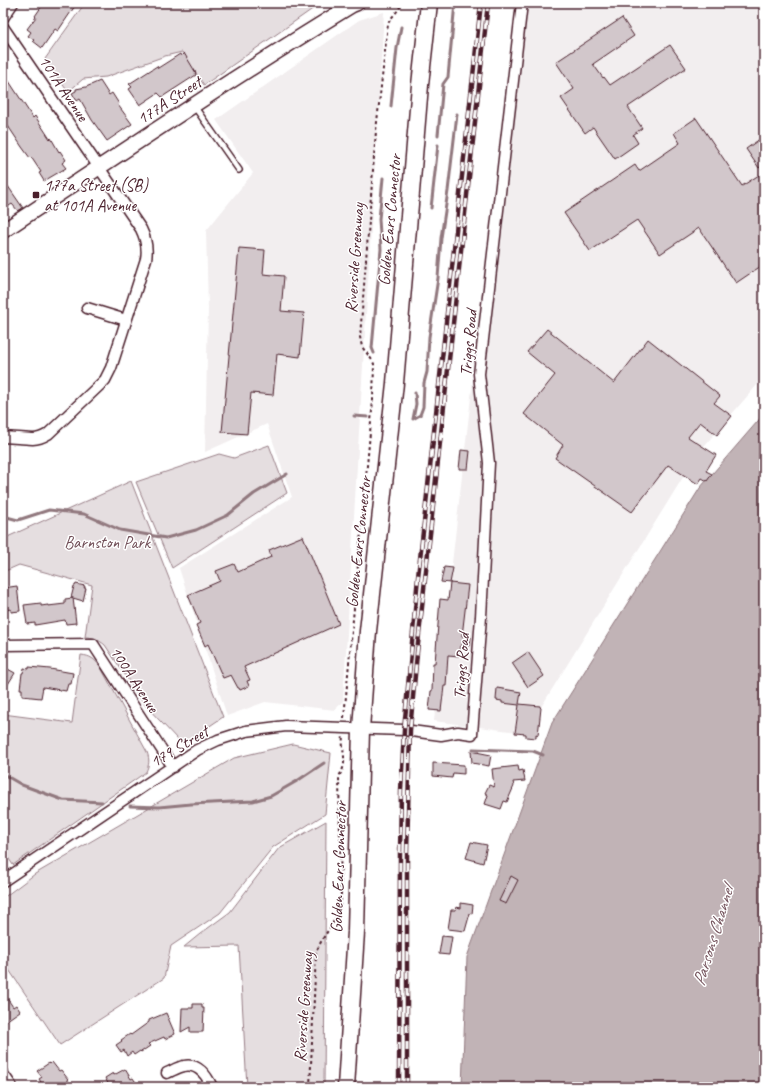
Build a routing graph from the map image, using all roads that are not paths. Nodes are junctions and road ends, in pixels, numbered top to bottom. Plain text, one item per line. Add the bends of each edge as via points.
1 (13, 3) edge
2 (357, 3) edge
3 (429, 3) edge
4 (522, 3) edge
5 (3, 18) edge
6 (3, 27) edge
7 (193, 106) junction
8 (98, 168) junction
9 (239, 170) dead end
10 (3, 231) edge
11 (87, 308) dead end
12 (126, 320) junction
13 (3, 438) edge
14 (3, 645) edge
15 (361, 729) junction
16 (472, 734) joint
17 (173, 766) junction
18 (3, 881) edge
19 (167, 1073) dead end
20 (3, 1074) edge
21 (12, 1087) edge
22 (212, 1087) edge
23 (346, 1087) edge

1 - 5 street
2 - 7 street, 177A Street
3 - 15 main road, Golden Ears Connector via 368,631
4 - 16 street, Triggs Road via 479,374 489,463
6 - 8 street, 101A Avenue
7 - 8 street, 177A Street
7 - 9 lane
8 - 10 street, 177A Street
8 - 12 street, 101A Avenue via 141,229 147,244 146,259
11 - 12 street
12 - 13 street, 101A Avenue via 105,380 43,437
14 - 17 street, 100A Avenue via 92,644
15 - 16 street, 179 Street via 410,730 441,735 458,732
15 - 17 street, 179 Street via 286,726 246,731 197,750
15 - 23 main road, Golden Ears Connector via 356,932
17 - 18 street, 179 Street
19 - 22 street via 182,1066 192,1065 202,1072
20 - 21 street

